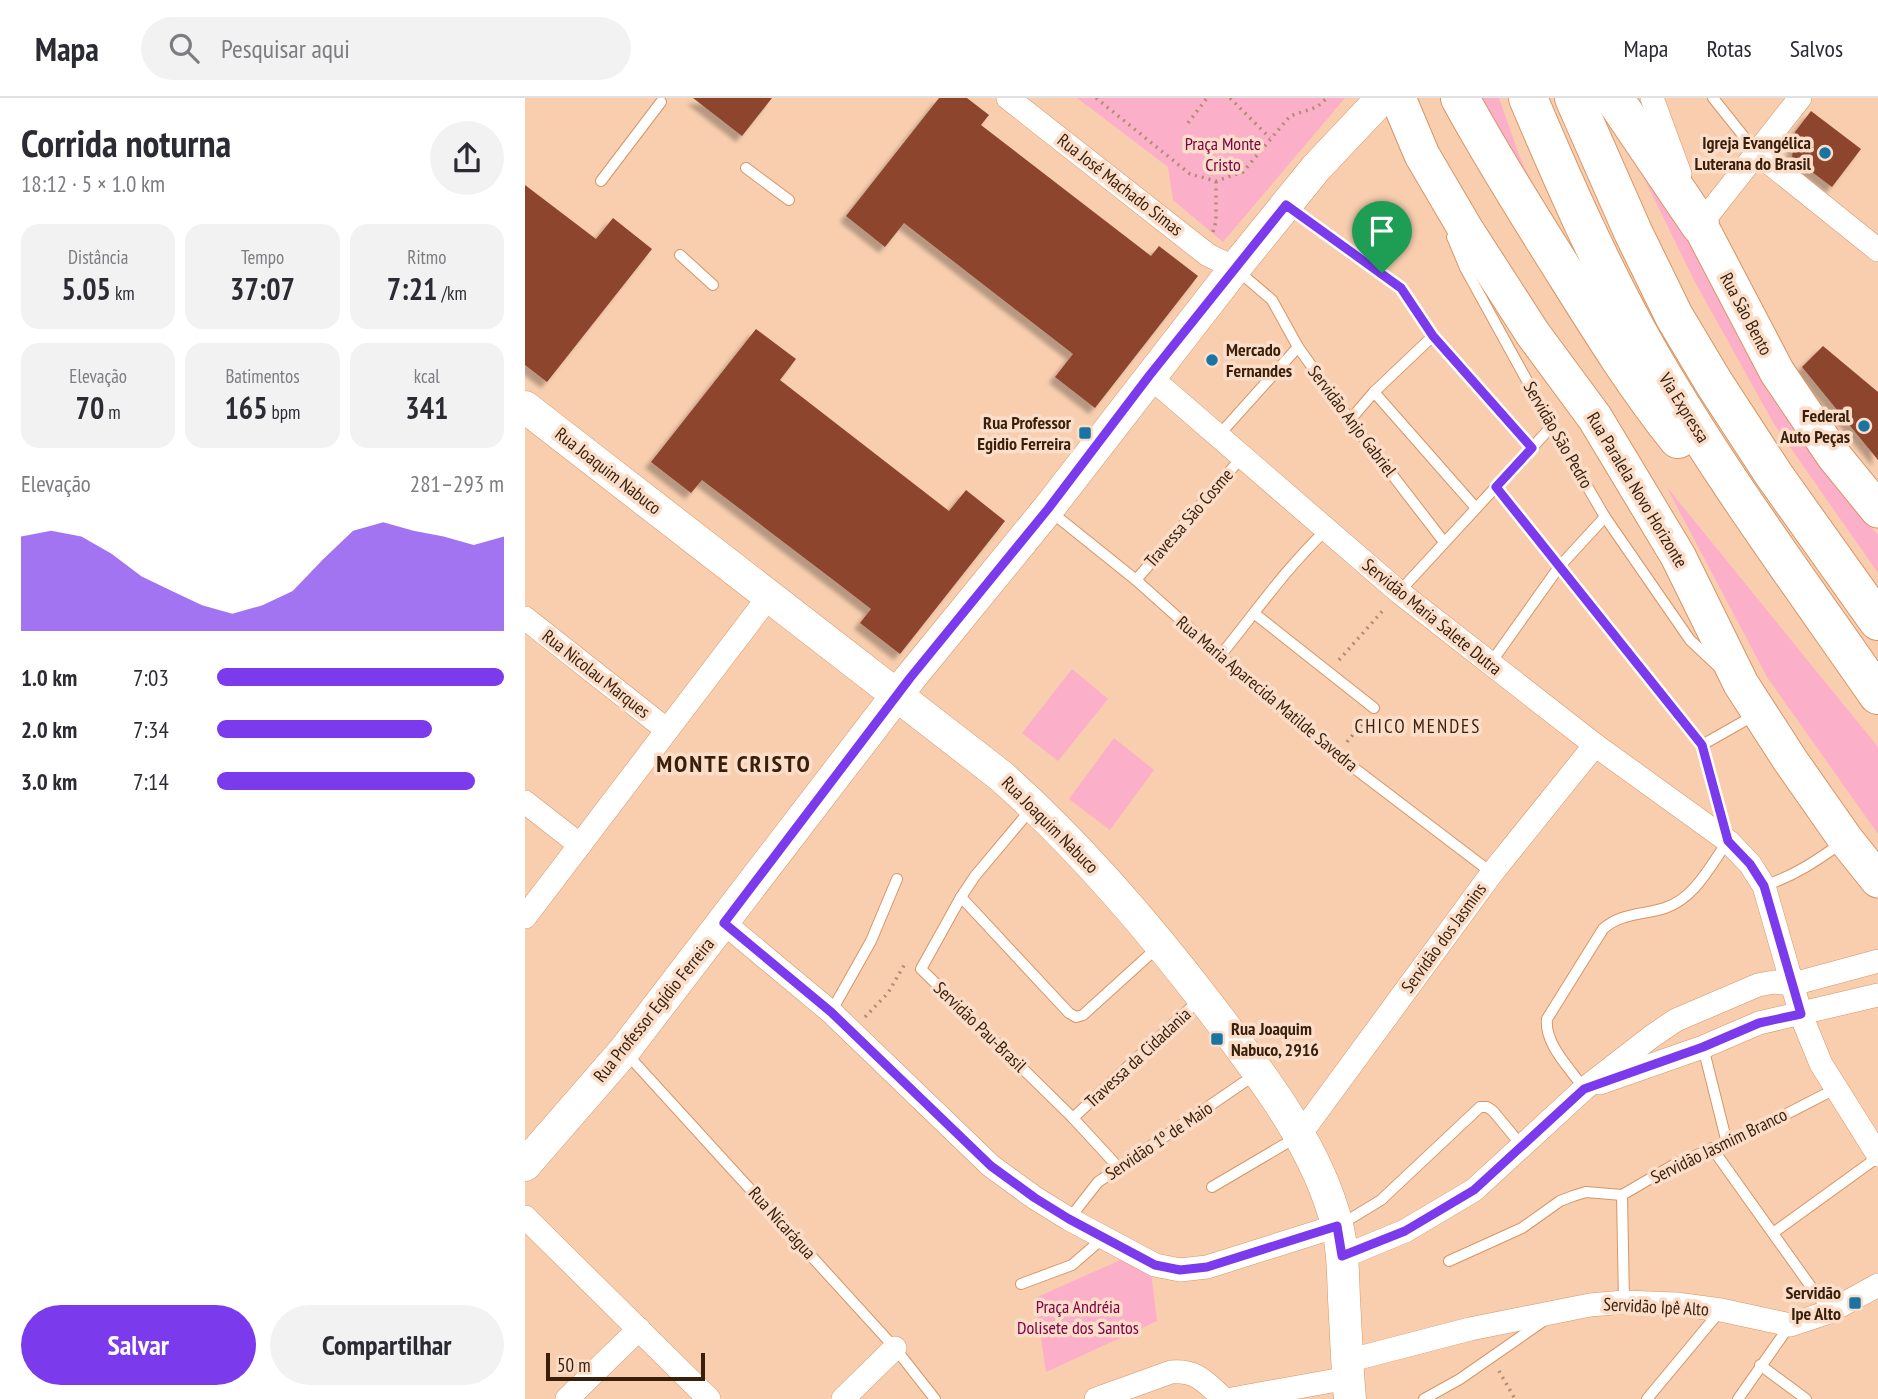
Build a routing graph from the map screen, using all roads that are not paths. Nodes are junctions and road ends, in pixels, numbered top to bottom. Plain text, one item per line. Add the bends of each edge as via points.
1 (1008, 98) edge
2 (1382, 98) edge
3 (1398, 98) edge
4 (1460, 98) edge
5 (1528, 98) edge
6 (1574, 98) edge
7 (1614, 98) edge
8 (1651, 98) edge
9 (1713, 98) edge
10 (1800, 98) edge
11 (661, 102) dead end
12 (1757, 153) junction
13 (1422, 155) junction
14 (746, 168) dead end
15 (601, 181) dead end
16 (789, 200) dead end
17 (1286, 205) junction
18 (1700, 226) junction
19 (1878, 250) edge
20 (680, 255) dead end
21 (1235, 268) junction
22 (713, 285) dead end
23 (1433, 336) junction
24 (1298, 347) junction
25 (1149, 376) junction
26 (1374, 393) junction
27 (525, 407) edge
28 (1350, 420) junction
29 (1552, 426) junction
30 (1219, 435) junction
31 (1532, 448) junction
32 (1243, 457) junction
33 (1496, 487) junction
34 (1476, 508) junction
35 (1048, 509) junction
36 (1878, 510) edge
37 (1753, 516) junction
38 (1605, 517) junction
39 (1326, 530) junction
40 (1444, 542) junction
41 (1559, 567) junction
42 (1136, 580) junction
43 (1398, 592) junction
44 (770, 595) junction
45 (1255, 614) junction
46 (525, 618) edge
47 (1878, 621) edge
48 (1220, 656) junction
49 (1490, 664) junction
50 (898, 694) junction
51 (1878, 695) edge
52 (1750, 699) junction
53 (1374, 708) road end
54 (667, 730) junction
55 (1595, 745) junction
56 (1702, 745) junction
57 (525, 802) edge
58 (1035, 806) junction
59 (1846, 840) junction
60 (1728, 841) junction
61 (580, 845) junction
62 (1492, 873) junction
63 (897, 879) dead end
64 (1878, 880) edge
65 (1764, 886) junction
66 (961, 897) junction
67 (525, 917) edge
68 (724, 923) junction
69 (1160, 945) junction
70 (1878, 961) edge
71 (1793, 984) junction
72 (1878, 995) edge
73 (1202, 997) junction
74 (831, 1012) junction
75 (1801, 1014) junction
76 (1703, 1047) junction
77 (624, 1051) junction
78 (1258, 1073) junction
79 (1584, 1089) junction
80 (1835, 1089) junction
81 (1073, 1118) junction
82 (1299, 1136) junction
83 (1727, 1143) junction
84 (1522, 1146) junction
85 (1712, 1148) junction
86 (1878, 1156) edge
87 (525, 1165) edge
88 (1119, 1168) junction
89 (1212, 1187) dead end
90 (1622, 1195) junction
91 (525, 1217) edge
92 (1069, 1219) junction
93 (1337, 1226) junction
94 (1773, 1233) junction
95 (1102, 1239) junction
96 (1342, 1256) junction
97 (1449, 1261) dead end
98 (1021, 1284) dead end
99 (1878, 1285) edge
100 (1623, 1302) junction
101 (1559, 1310) junction
102 (1721, 1311) junction
103 (1829, 1312) junction
104 (1790, 1325) junction
105 (639, 1329) junction
106 (895, 1348) junction
107 (1761, 1365) junction
108 (1348, 1379) edge
109 (1123, 1395) edge
110 (567, 1399) edge
111 (709, 1399) edge
112 (843, 1399) edge
113 (935, 1399) edge
114 (1096, 1399) edge
115 (1224, 1399) edge
116 (1232, 1399) edge
117 (1424, 1399) edge
118 (1647, 1399) edge
119 (1738, 1399) edge
120 (1805, 1399) edge

1 - 21 street, Rua José Machado Simas via 1208,254
2 - 17 street, Rua Professor Egídio Ferreira
3 - 13 main road, Rua Paralela Novo Horizonte
4 - 37 highway via 1493,159 1644,397 1696,461
5 - 37 highway, Via Expressa via 1579,215 1646,347
6 - 47 highway via 1681,327 1775,475
7 - 18 highway
8 - 18 street, Rua São Bento
9 - 12 lane
10 - 12 street
11 - 15 lane
12 - 18 street
12 - 19 street
13 - 29 lane, Servidão São Pedro via 1465,268
13 - 52 main road, Rua Paralela Novo Horizonte via 1495,275 1635,483 1678,556
14 - 16 lane
17 - 21 street, Rua Professor Egídio Ferreira
17 - 23 lane, Servidão São Pedro via 1401,288
18 - 36 main road, Rua São Bento via 1777,372 1834,456
20 - 22 lane
21 - 24 lane, Servidão Anjo Gabriel via 1272,300
21 - 25 street, Rua Professor Egídio Ferreira
23 - 26 lane
23 - 31 lane, Servidão São Pedro
24 - 28 lane, Servidão Anjo Gabriel
24 - 30 lane
25 - 30 street, Servidão Maria Salete Dutra
25 - 35 street, Rua Professor Egídio Ferreira
26 - 28 lane
26 - 34 lane
27 - 44 street, Rua Joaquim Nabuco
28 - 40 lane, Servidão Anjo Gabriel
29 - 31 lane
29 - 38 lane, Servidão São Pedro
30 - 32 street, Servidão Maria Salete Dutra
31 - 33 lane
32 - 39 street, Servidão Maria Salete Dutra
32 - 42 lane, Travessa São Cosme
33 - 34 lane
33 - 41 lane
34 - 40 lane
35 - 42 lane, Rua Maria Aparecida Matilde Savedra
35 - 50 street, Rua Professor Egídio Ferreira
37 - 51 highway, Via Expressa
38 - 41 lane
38 - 52 lane, Servidão São Pedro via 1690,640
39 - 43 street, Servidão Maria Salete Dutra
39 - 45 lane
40 - 43 lane
41 - 49 lane
41 - 56 lane
42 - 48 lane, Rua Maria Aparecida Matilde Savedra
43 - 49 street, Servidão Maria Salete Dutra
44 - 50 street, Rua Joaquim Nabuco
44 - 54 street
45 - 48 lane
45 - 53 lane
46 - 54 street, Rua Nicolau Marques
48 - 62 lane, Rua Maria Aparecida Matilde Savedra via 1337,755
49 - 55 street, Servidão Maria Salete Dutra
50 - 58 street, Rua Joaquim Nabuco
50 - 68 street, Rua Professor Egídio Ferreira
52 - 56 lane
52 - 59 main road, Rua Paralela Novo Horizonte
54 - 61 street
55 - 60 street, Servidão Maria Salete Dutra
55 - 62 street, Servidão dos Jasmins
56 - 60 lane
57 - 61 street
58 - 66 lane, Servidão Pau-Brasil
58 - 69 street, Rua Joaquim Nabuco via 1073,843
59 - 64 main road, Rua Paralela Novo Horizonte
59 - 65 lane via 1808,868
60 - 65 street, Servidão Maria Salete Dutra
60 - 79 lane via 1692,893 1666,908 1611,921 1547,1019 1550,1040
61 - 67 street
62 - 82 street, Servidão dos Jasmins
63 - 74 lane via 871,941
65 - 71 street, Servidão Maria Salete Dutra
66 - 69 lane via 1076,1017 1083,1016
66 - 81 lane, Servidão Pau-Brasil via 921,970
68 - 74 street
68 - 77 street, Rua Professor Egídio Ferreira
69 - 73 street, Rua Joaquim Nabuco
70 - 71 street
71 - 75 street, Servidão Maria Salete Dutra
71 - 79 street via 1758,985 1676,1020
72 - 75 street
73 - 78 street, Rua Joaquim Nabuco
73 - 81 lane, Travessa da Cidadania
74 - 92 street via 991,1166
75 - 76 street via 1759,1023
75 - 80 street, Servidão Maria Salete Dutra
76 - 79 street
76 - 83 lane
77 - 87 street, Rua Professor Egídio Ferreira
77 - 106 lane, Rua Nicarágua
78 - 82 street, Rua Joaquim Nabuco
78 - 88 lane, Servidão 1º de Maio
79 - 84 street
80 - 83 lane, Servidão Jasmim Branco
80 - 86 street, Servidão Maria Salete Dutra
81 - 88 lane, Servidão Pau-Brasil
82 - 89 lane
82 - 93 street, Rua Joaquim Nabuco via 1323,1183
83 - 85 lane, Servidão Jasmim Branco
84 - 93 lane via 1493,1111 1481,1107 1381,1200
84 - 96 street via 1457,1202 1405,1231
85 - 90 lane, Servidão Jasmim Branco
85 - 94 lane
86 - 94 lane
88 - 92 lane, Servidão 1º de Maio via 1089,1191
90 - 97 lane via 1586,1192 1573,1196 1522,1228
90 - 100 lane
91 - 105 street
92 - 95 street
93 - 95 street via 1207,1267 1180,1270 1155,1265
93 - 96 street, Rua Joaquim Nabuco
94 - 103 lane
95 - 98 lane via 1072,1265
96 - 108 street, Rua Joaquim Nabuco
99 - 103 street, Servidão Ipê Alto
100 - 101 street, Servidão Ipê Alto
100 - 102 street, Servidão Ipê Alto
101 - 108 street, Servidão Ipê Alto via 1470,1329
101 - 117 lane
102 - 104 street, Servidão Ipê Alto
102 - 118 lane
103 - 104 street, Servidão Ipê Alto
104 - 107 lane
105 - 110 street
105 - 111 street
106 - 112 street
106 - 113 lane, Rua Nicarágua
107 - 119 lane
107 - 120 lane
108 - 116 street, Servidão Ipê Alto
109 - 114 street
109 - 115 street via 1171,1371 1183,1371 1196,1374

